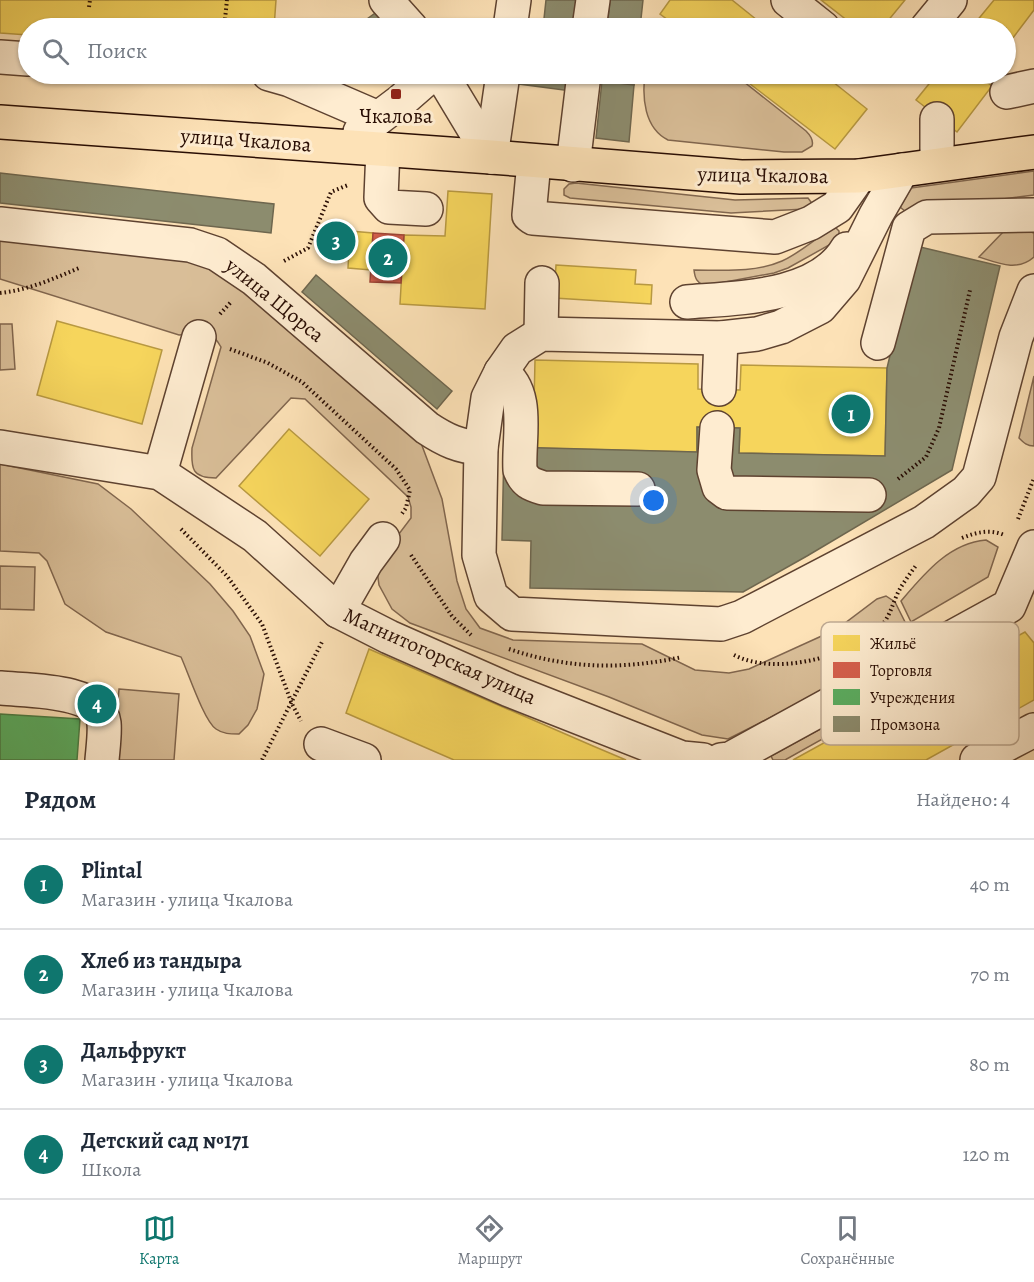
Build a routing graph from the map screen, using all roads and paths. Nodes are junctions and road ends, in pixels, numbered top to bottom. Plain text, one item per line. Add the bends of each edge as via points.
1 (90, 0) edge
2 (226, 0) edge
3 (386, 0) edge
4 (514, 0) edge
5 (593, 0) edge
6 (788, 0) edge
7 (950, 0) edge
8 (89, 7) dead end
9 (225, 18) edge
10 (402, 18) edge
11 (511, 18) edge
12 (590, 18) edge
13 (810, 18) edge
14 (935, 18) edge
15 (0, 57) edge
16 (18, 58) edge
17 (297, 84) edge
18 (424, 84) edge
19 (447, 84) edge
20 (502, 84) edge
21 (583, 84) edge
22 (937, 119) dead end
23 (0, 122) edge
24 (381, 134) junction
25 (1034, 152) edge
26 (491, 157) junction
27 (534, 162) junction
28 (940, 164) junction
29 (573, 165) junction
30 (902, 170) junction
31 (859, 176) junction
32 (331, 192) dead end
33 (426, 209) dead end
34 (1034, 215) edge
35 (0, 224) edge
36 (870, 225) junction
37 (111, 236) junction
38 (254, 279) junction
39 (542, 284) dead end
40 (970, 290) dead end
41 (1034, 291) edge
42 (0, 293) edge
43 (687, 302) dead end
44 (541, 334) junction
45 (199, 337) junction
46 (721, 338) junction
47 (878, 343) dead end
48 (501, 372) junction
49 (719, 389) dead end
50 (717, 428) dead end
51 (0, 447) edge
52 (481, 448) junction
53 (160, 473) junction
54 (1034, 478) edge
55 (638, 489) dead end
56 (869, 495) joint
57 (176, 524) dead end
58 (1021, 535) edge
59 (960, 538) dead end
60 (383, 539) joint
61 (925, 560) dead end
62 (338, 611) junction
63 (883, 622) edge
64 (980, 622) edge
65 (721, 624) junction
66 (322, 644) dead end
67 (821, 659) edge
68 (0, 688) edge
69 (292, 704) junction
70 (821, 709) edge
71 (1034, 730) edge
72 (1019, 738) edge
73 (321, 744) joint
74 (1006, 745) edge
75 (102, 760) edge
76 (262, 760) edge
77 (364, 760) edge
78 (703, 760) edge
79 (721, 760) edge
80 (977, 760) edge

1 - 8 path
2 - 9 path
3 - 10 street
4 - 11 street
5 - 12 street
6 - 13 street
7 - 14 street
15 - 16 street
17 - 24 street
18 - 24 street
19 - 26 street
20 - 26 street
21 - 29 street
22 - 28 street
23 - 24 main road, улица Чкалова via 340,147
24 - 26 main road, улица Чкалова
24 - 33 street via 381,198 389,207
25 - 28 main road, улица Чкалова
26 - 27 main road, улица Чкалова
27 - 29 main road, улица Чкалова
27 - 31 street via 529,215 533,218 775,237 811,223 837,207
28 - 30 main road, улица Чкалова
29 - 31 main road, улица Чкалова via 741,177
30 - 31 main road, улица Чкалова
30 - 36 street
32 - 38 path via 308,248
34 - 47 street via 927,217 909,228
35 - 37 street, улица Щорса
36 - 43 street via 857,231 840,261 816,278 760,296
36 - 46 street via 844,279 820,308 765,332
37 - 38 street, улица Щорса via 190,245 217,254
37 - 42 path via 92,260 80,267 44,283
38 - 45 path
38 - 52 street, улица Щорса via 427,428 464,447
39 - 44 street
40 - 56 path via 939,428 926,456
41 - 65 street via 1016,337 979,477 966,492 924,522 742,617
44 - 46 street
44 - 48 street via 517,349
45 - 53 street
45 - 60 path via 268,363 302,382 396,469 410,490 406,508
46 - 49 street
48 - 52 street via 488,398
48 - 55 street via 514,383 519,398 520,470 529,484 543,488
50 - 56 street via 714,470 719,487 727,493
51 - 53 street, Магнитогорская улица
52 - 65 street via 479,555 491,596 512,614
53 - 62 street, Магнитогорская улица via 255,536
54 - 58 path
57 - 69 path via 227,576 262,624
58 - 59 path via 988,531
58 - 64 street via 1009,606
60 - 62 street
61 - 63 path via 900,589
62 - 78 street, Магнитогорская улица via 509,690 682,758
65 - 67 path via 727,647 735,656 762,665
66 - 69 path
68 - 75 street via 68,694 87,702 104,721
69 - 73 path via 305,728
69 - 76 path
70 - 79 street via 730,759
71 - 72 street
73 - 77 street
74 - 80 street

